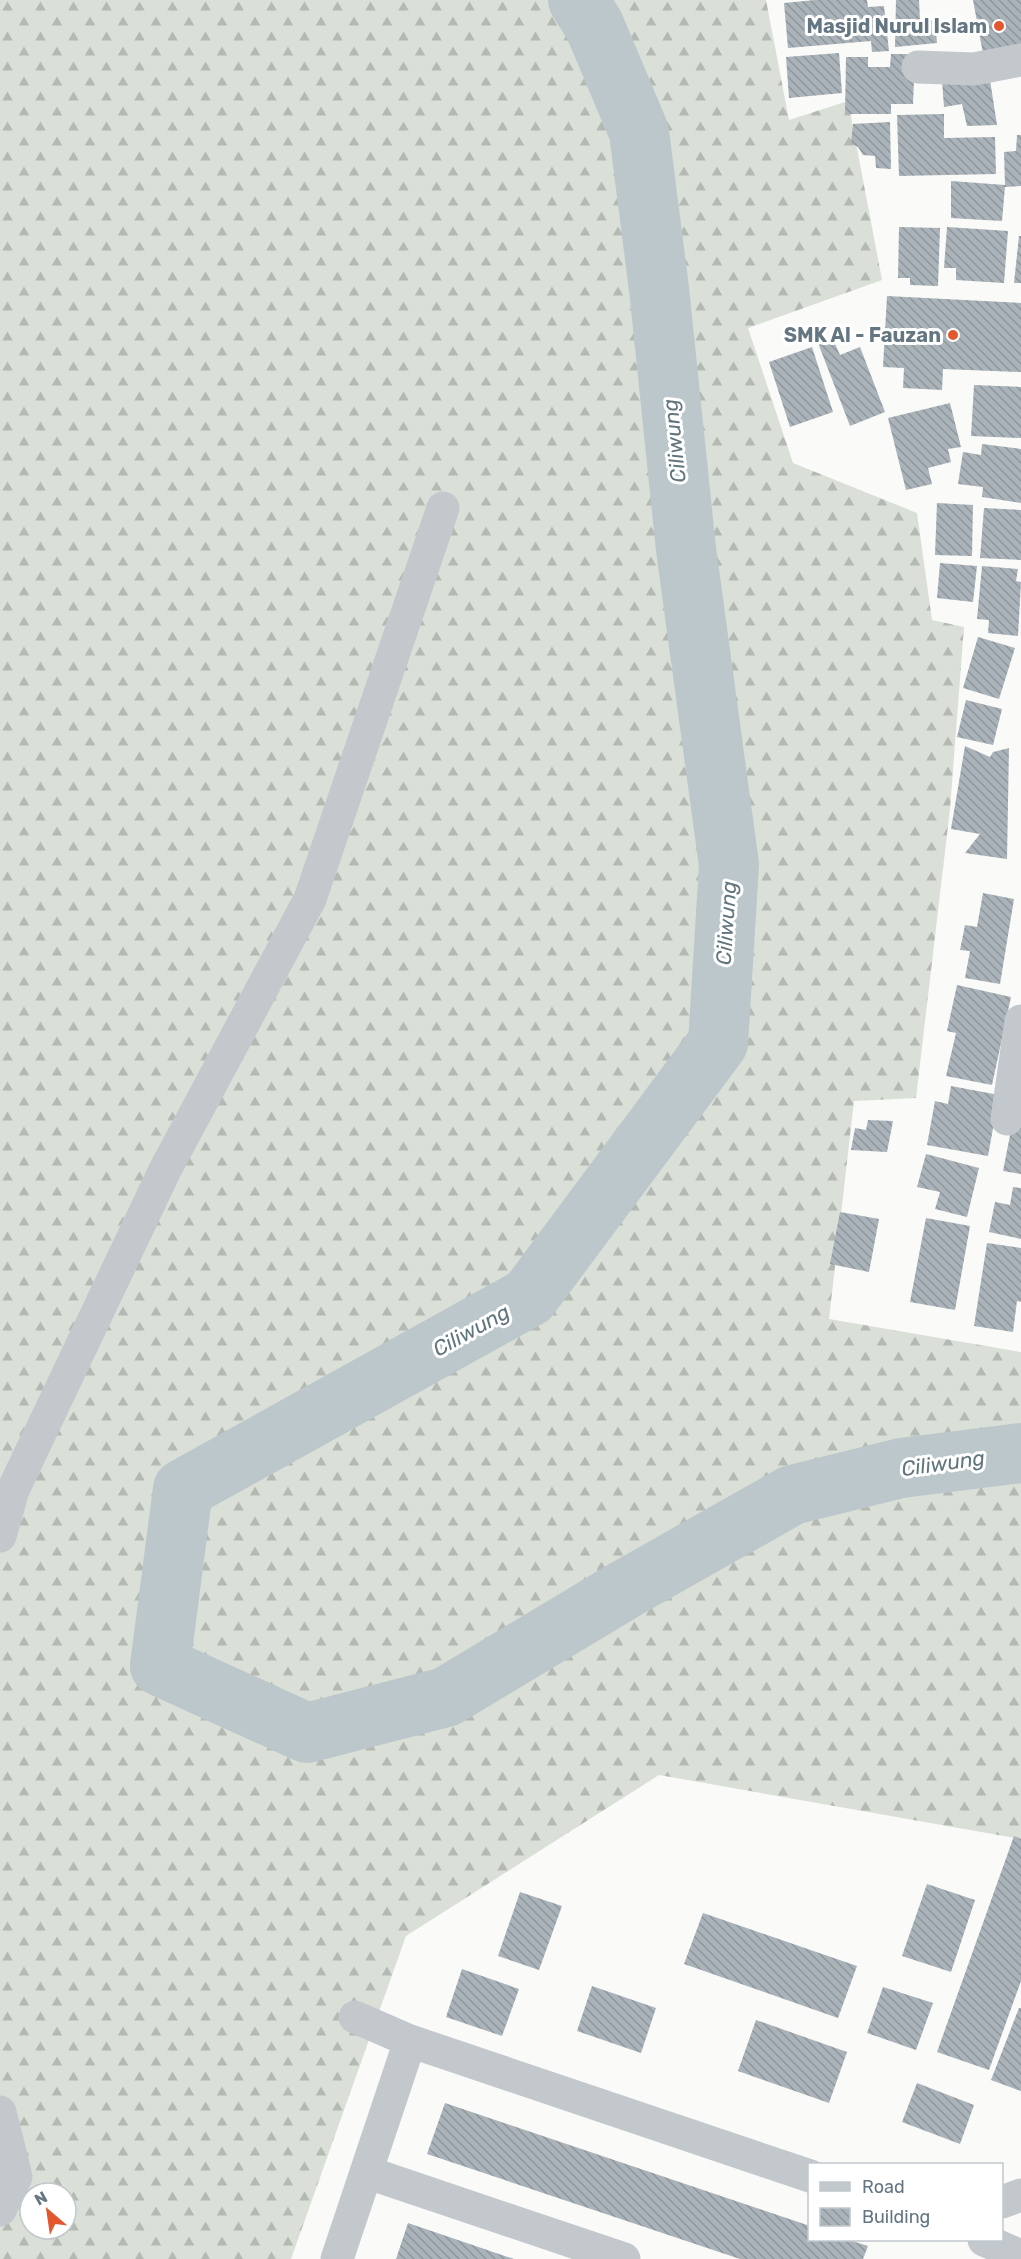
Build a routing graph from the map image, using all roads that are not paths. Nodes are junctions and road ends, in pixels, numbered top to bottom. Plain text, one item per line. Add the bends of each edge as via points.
1 (1021, 60) edge
2 (918, 67) dead end
3 (443, 508) dead end
4 (1021, 1021) edge
5 (1007, 1119) dead end
6 (0, 1536) edge
7 (355, 2017) dead end
8 (411, 2041) junction
9 (0, 2112) edge
10 (366, 2172) junction
11 (808, 2175) edge
12 (1021, 2195) edge
13 (1003, 2202) edge
14 (0, 2210) edge
15 (986, 2241) edge
16 (1021, 2256) edge
17 (337, 2259) edge
18 (624, 2259) edge

1 - 2 street via 974,69
3 - 6 street via 310,899 165,1170 13,1490
4 - 5 street
7 - 8 street
8 - 10 street
8 - 11 street
9 - 14 street via 16,2177
10 - 17 street
10 - 18 street
12 - 13 street
15 - 16 street

